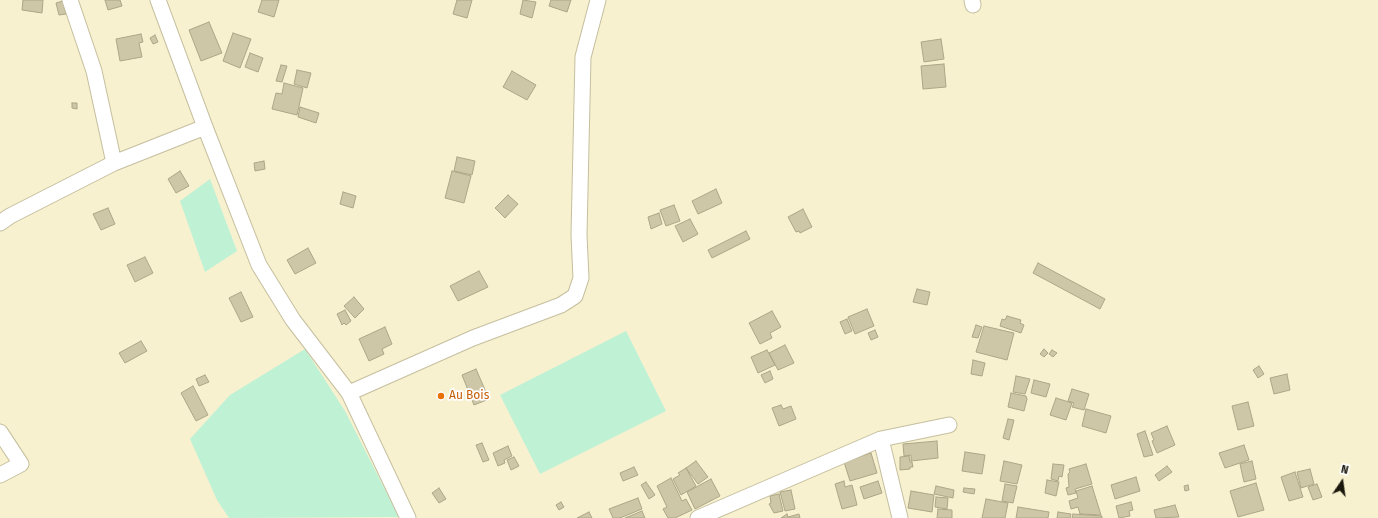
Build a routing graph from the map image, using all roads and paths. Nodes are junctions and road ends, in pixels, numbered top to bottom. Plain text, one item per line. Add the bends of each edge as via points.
1 (70, 0) edge
2 (158, 0) edge
3 (598, 0) edge
4 (205, 127) junction
5 (114, 163) junction
6 (0, 223) edge
7 (349, 393) junction
8 (949, 425) dead end
9 (0, 432) edge
10 (881, 439) junction
11 (0, 475) edge
12 (408, 518) edge
13 (698, 518) edge
14 (900, 518) edge

1 - 5 street via 94,71
2 - 4 street
3 - 7 street via 583,57 579,235 581,278 575,296 561,305 473,338
4 - 5 street
4 - 7 street via 259,265 293,320
5 - 6 street
7 - 12 street
8 - 10 street
9 - 11 street via 20,464
10 - 13 street
10 - 14 street

